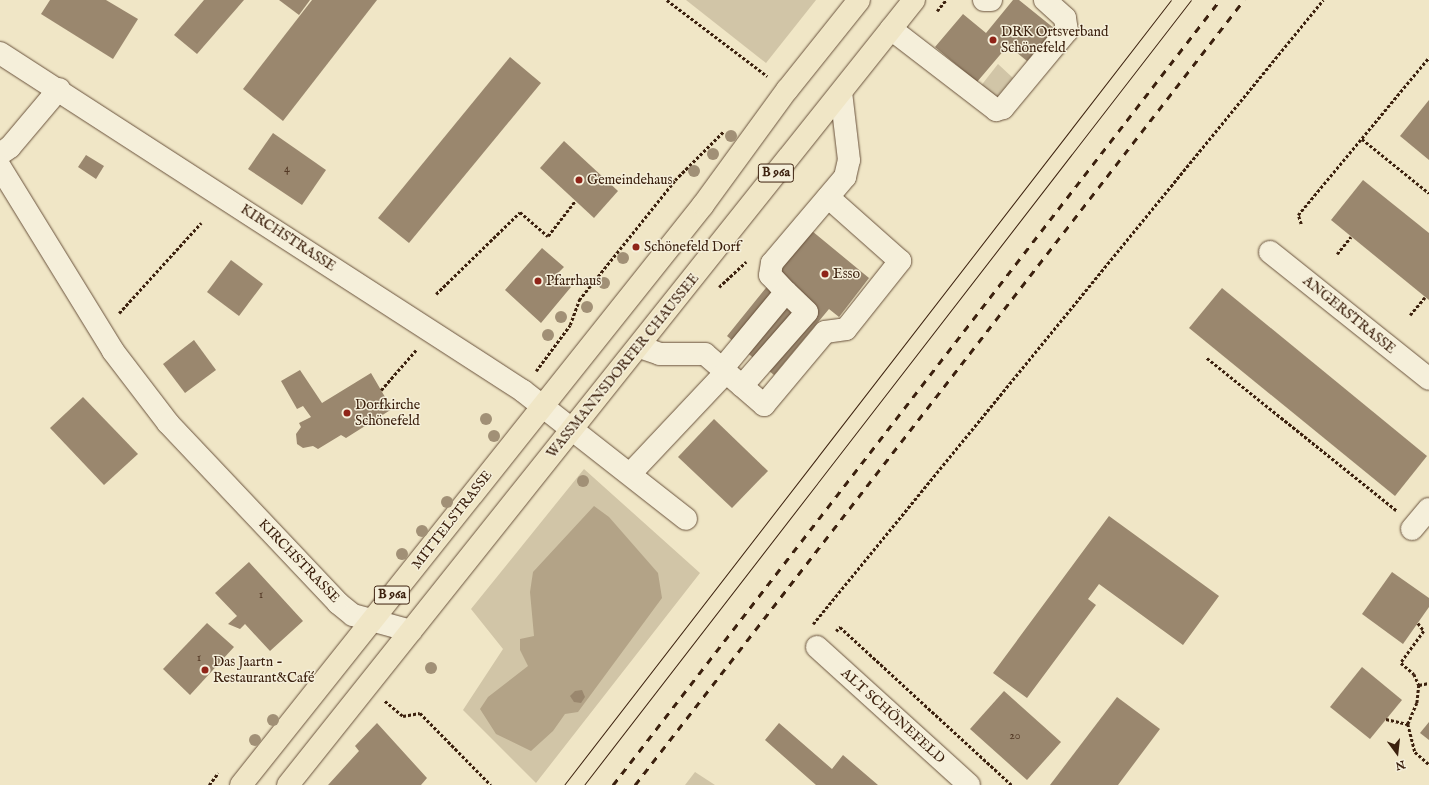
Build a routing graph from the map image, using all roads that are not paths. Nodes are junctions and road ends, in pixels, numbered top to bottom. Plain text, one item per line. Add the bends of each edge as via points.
1 (859, 0) edge
2 (914, 0) edge
3 (984, 0) edge
4 (991, 0) edge
5 (1045, 0) edge
6 (891, 29) junction
7 (0, 53) edge
8 (59, 89) junction
9 (841, 92) junction
10 (0, 154) edge
11 (0, 167) edge
12 (828, 197) junction
13 (1270, 252) dead end
14 (786, 292) junction
15 (640, 347) junction
16 (730, 375) junction
17 (1429, 379) edge
18 (543, 405) junction
19 (572, 428) junction
20 (630, 474) junction
21 (1429, 509) edge
22 (686, 519) dead end
23 (1414, 527) road end
24 (372, 620) junction
25 (412, 631) junction
26 (818, 648) road end
27 (241, 785) edge
28 (288, 785) edge
29 (969, 785) edge

1 - 18 main road, B 96a via 787,90 704,205
2 - 6 main road, WASSMANNSDORFER CHAUSSEE / B 96a
3 - 4 street
5 - 6 street via 1065,18 1067,31 1003,108 996,110
6 - 9 main road, WASSMANNSDORFER CHAUSSEE / B 96a
7 - 8 street, KIRCHSTRASSE
8 - 10 street via 10,147
8 - 18 street, KIRCHSTRASSE
9 - 12 street via 849,160 845,177
9 - 15 main road, WASSMANNSDORFER CHAUSSEE / B 96a
11 - 24 street, KIRCHSTRASSE via 113,351 168,423 338,602 353,615
12 - 14 street via 772,263 770,274
12 - 16 street via 900,261 846,329 825,332 764,405
13 - 17 street, ANGERSTRASSE
14 - 16 street
14 - 16 street via 807,312
15 - 16 street via 660,354 705,354
15 - 19 main road, WASSMANNSDORFER CHAUSSEE / B 96a
16 - 20 street
18 - 19 street, KIRCHSTRASSE
18 - 24 main road, MITTELSTRASSE / B 96a
19 - 20 street, KIRCHSTRASSE
19 - 25 main road, WASSMANNSDORFER CHAUSSEE / B 96a
20 - 22 street, KIRCHSTRASSE
21 - 23 street
24 - 25 street, KIRCHSTRASSE
24 - 27 main road, MITTELSTRASSE / B 96a
25 - 28 main road, WASSMANNSDORFER CHAUSSEE / B 96a
26 - 29 street, ALT SCHÖNEFELD

